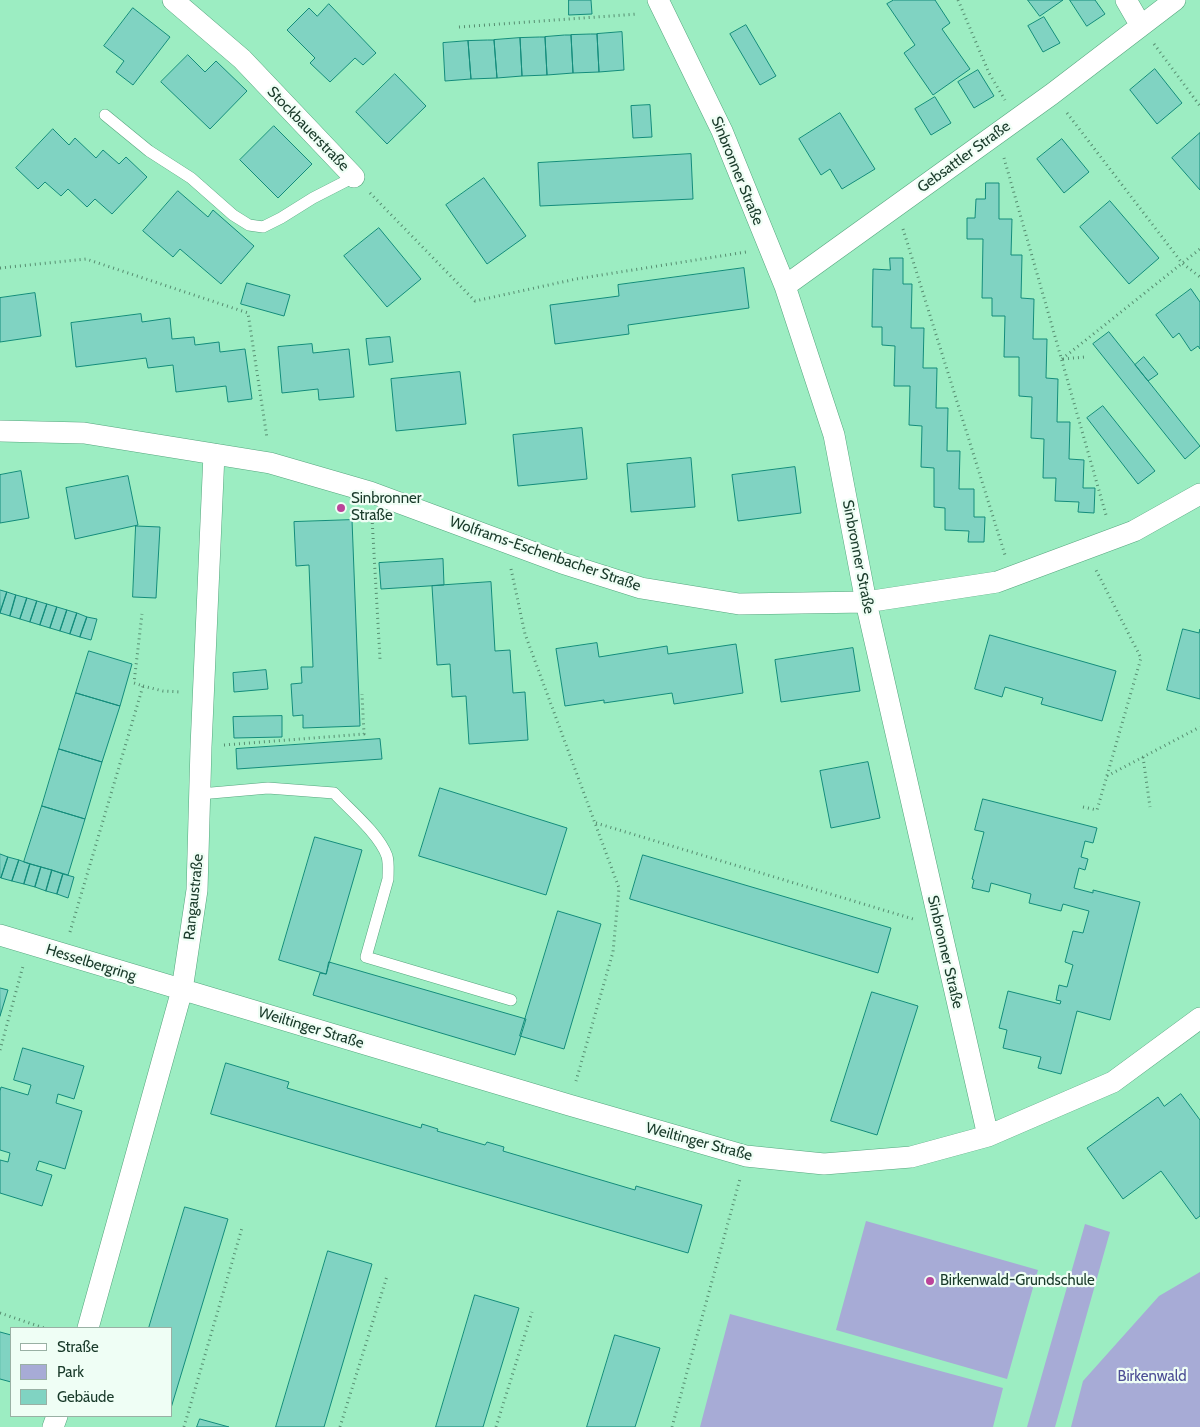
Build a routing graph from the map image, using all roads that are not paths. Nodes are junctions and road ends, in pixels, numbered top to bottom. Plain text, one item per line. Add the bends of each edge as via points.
1 (173, 0) edge
2 (1126, 0) edge
3 (1175, 0) edge
4 (661, 6) edge
5 (1141, 26) junction
6 (105, 115) dead end
7 (354, 177) joint
8 (785, 286) junction
9 (0, 431) edge
10 (214, 454) junction
11 (1200, 494) edge
12 (866, 602) junction
13 (200, 794) junction
14 (0, 935) edge
15 (182, 990) junction
16 (511, 1000) dead end
17 (1200, 1018) edge
18 (988, 1136) junction
19 (88, 1327) edge

1 - 7 street, Stockbauerstraße via 242,59
2 - 5 street
3 - 5 street, Gebsattler Straße
4 - 8 street, Sinbronner Straße via 722,131
5 - 8 street, Gebsattler Straße
6 - 7 lane, Stockbauerstraße via 249,225 263,227
8 - 12 street, Sinbronner Straße via 834,435
9 - 10 street, Wolframs-Eschenbacher Straße via 84,432
10 - 12 street, Wolframs-Eschenbacher Straße via 270,463 370,492 562,564 641,588 740,604
10 - 13 street, Rangaustraße
11 - 12 street, Wolframs-Eschenbacher Straße via 1134,531 997,582
12 - 18 street, Sinbronner Straße
13 - 15 street, Rangaustraße via 197,890
13 - 16 lane via 268,788 334,793 377,838 387,856 388,879 366,958
14 - 15 street, Hesselbergring
15 - 18 street, Weiltinger Straße via 746,1156 824,1164 902,1158
15 - 19 street, Rangaustraße
17 - 18 street, Weiltinger Straße via 1113,1082

